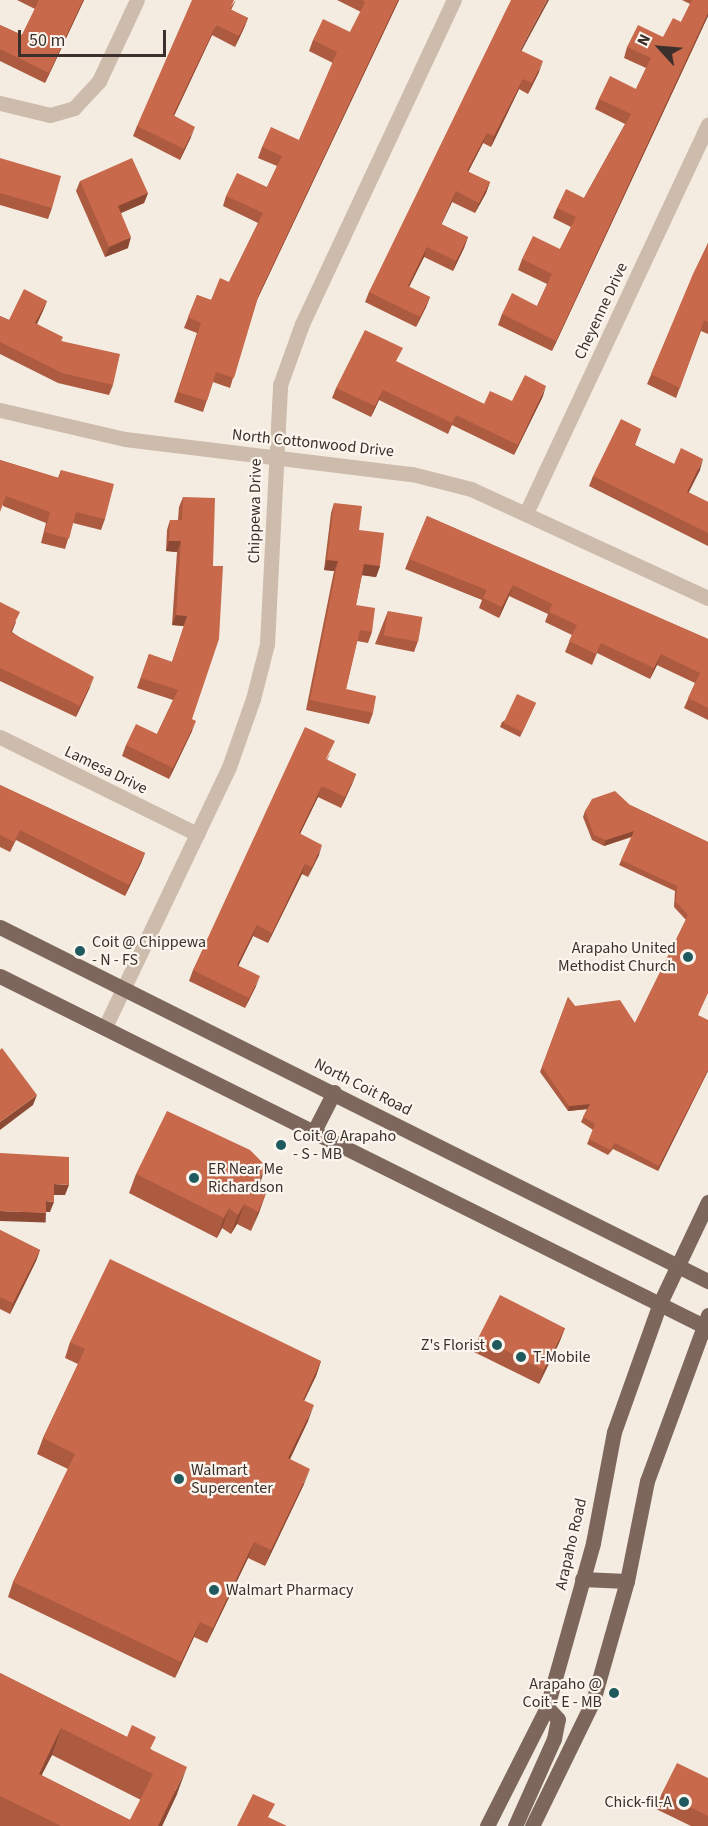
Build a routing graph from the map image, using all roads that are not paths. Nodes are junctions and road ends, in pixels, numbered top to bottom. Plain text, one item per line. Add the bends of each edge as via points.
1 (137, 0) edge
2 (454, 0) edge
3 (0, 103) edge
4 (708, 125) edge
5 (0, 410) edge
6 (273, 458) junction
7 (526, 513) junction
8 (708, 598) edge
9 (0, 737) edge
10 (197, 834) junction
11 (0, 927) edge
12 (0, 976) edge
13 (125, 987) junction
14 (105, 1027) junction
15 (334, 1092) junction
16 (313, 1134) junction
17 (708, 1202) edge
18 (678, 1264) junction
19 (708, 1281) edge
20 (660, 1304) junction
21 (706, 1323) edge
22 (582, 1580) junction
23 (627, 1581) junction
24 (547, 1707) junction
25 (487, 1826) edge
26 (514, 1826) edge
27 (532, 1826) edge

1 - 3 street via 99,81 74,108 50,115
2 - 6 street, Chippewa Drive via 302,324 280,385
4 - 7 street, Cheyenne Drive
5 - 6 street, North Cottonwood Drive via 126,439
6 - 7 street, North Cottonwood Drive via 412,474
6 - 10 street, Chippewa Drive via 267,644 229,767
7 - 8 street, North Cottonwood Drive
9 - 10 street, Lamesa Drive
10 - 13 street, Chippewa Drive
11 - 13 main road, North Coit Road
12 - 14 main road
13 - 14 street, Chippewa Drive
13 - 15 main road, North Coit Road
14 - 16 main road
15 - 16 main road
15 - 18 main road, North Coit Road
16 - 20 main road
17 - 18 main road, Arapaho Road
18 - 19 main road, North Coit Road
18 - 20 main road, Arapaho Road
20 - 21 main road
20 - 22 main road, Arapaho Road via 614,1432
21 - 23 main road via 647,1482
22 - 23 main road
22 - 24 main road, Arapaho Road
23 - 27 main road via 593,1701
24 - 25 main road, Arapaho Road
24 - 26 main road via 558,1719 554,1739

